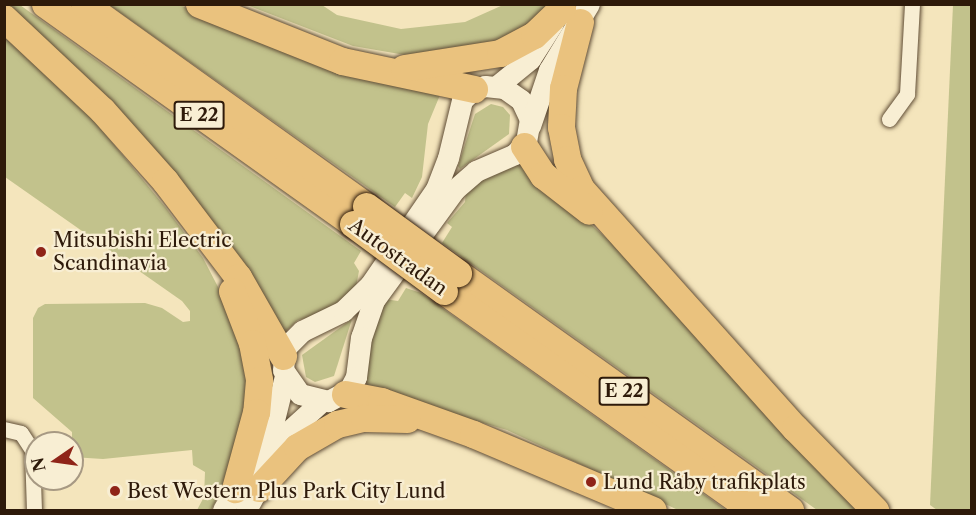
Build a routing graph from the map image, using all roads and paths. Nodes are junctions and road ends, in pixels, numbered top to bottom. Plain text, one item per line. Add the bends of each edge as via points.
1 (45, 4) edge
2 (84, 4) edge
3 (199, 4) edge
4 (912, 4) edge
5 (574, 10) edge
6 (4, 18) edge
7 (375, 70) junction
8 (485, 88) junction
9 (889, 119) dead end
10 (527, 136) junction
11 (359, 215) junction
12 (198, 222) junction
13 (621, 235) junction
14 (451, 282) junction
15 (284, 366) junction
16 (333, 398) junction
17 (435, 421) junction
18 (4, 429) edge
19 (241, 500) edge
20 (34, 510) edge
21 (653, 510) edge
22 (752, 510) edge
23 (790, 510) edge
24 (875, 510) edge

1 - 11 highway, Autostradan / E 22
2 - 11 highway, Autostradan / E 22
3 - 7 highway via 305,47
4 - 9 street via 907,94
5 - 7 highway via 500,53 459,63
5 - 8 main road via 530,59
5 - 10 main road
5 - 13 highway via 563,88 563,144 581,189
6 - 12 highway via 102,110
7 - 8 highway
8 - 10 main road via 521,100
8 - 15 main road via 460,105 444,171 417,219 353,303 295,336
10 - 13 highway via 543,175
10 - 16 main road via 508,158 476,171 448,197 369,309 356,377
11 - 14 highway, Autostradan / E 22, bridge
12 - 15 highway via 256,304
12 - 19 highway via 237,301 257,363 256,412
13 - 24 highway
14 - 22 highway, Autostradan / E 22
14 - 23 highway, Autostradan / E 22
15 - 16 main road via 300,394
15 - 19 main road via 273,424
16 - 17 highway via 381,401
16 - 19 main road via 289,432
17 - 19 highway via 381,418 337,424 297,447
17 - 21 highway
18 - 20 street via 21,433 32,450

